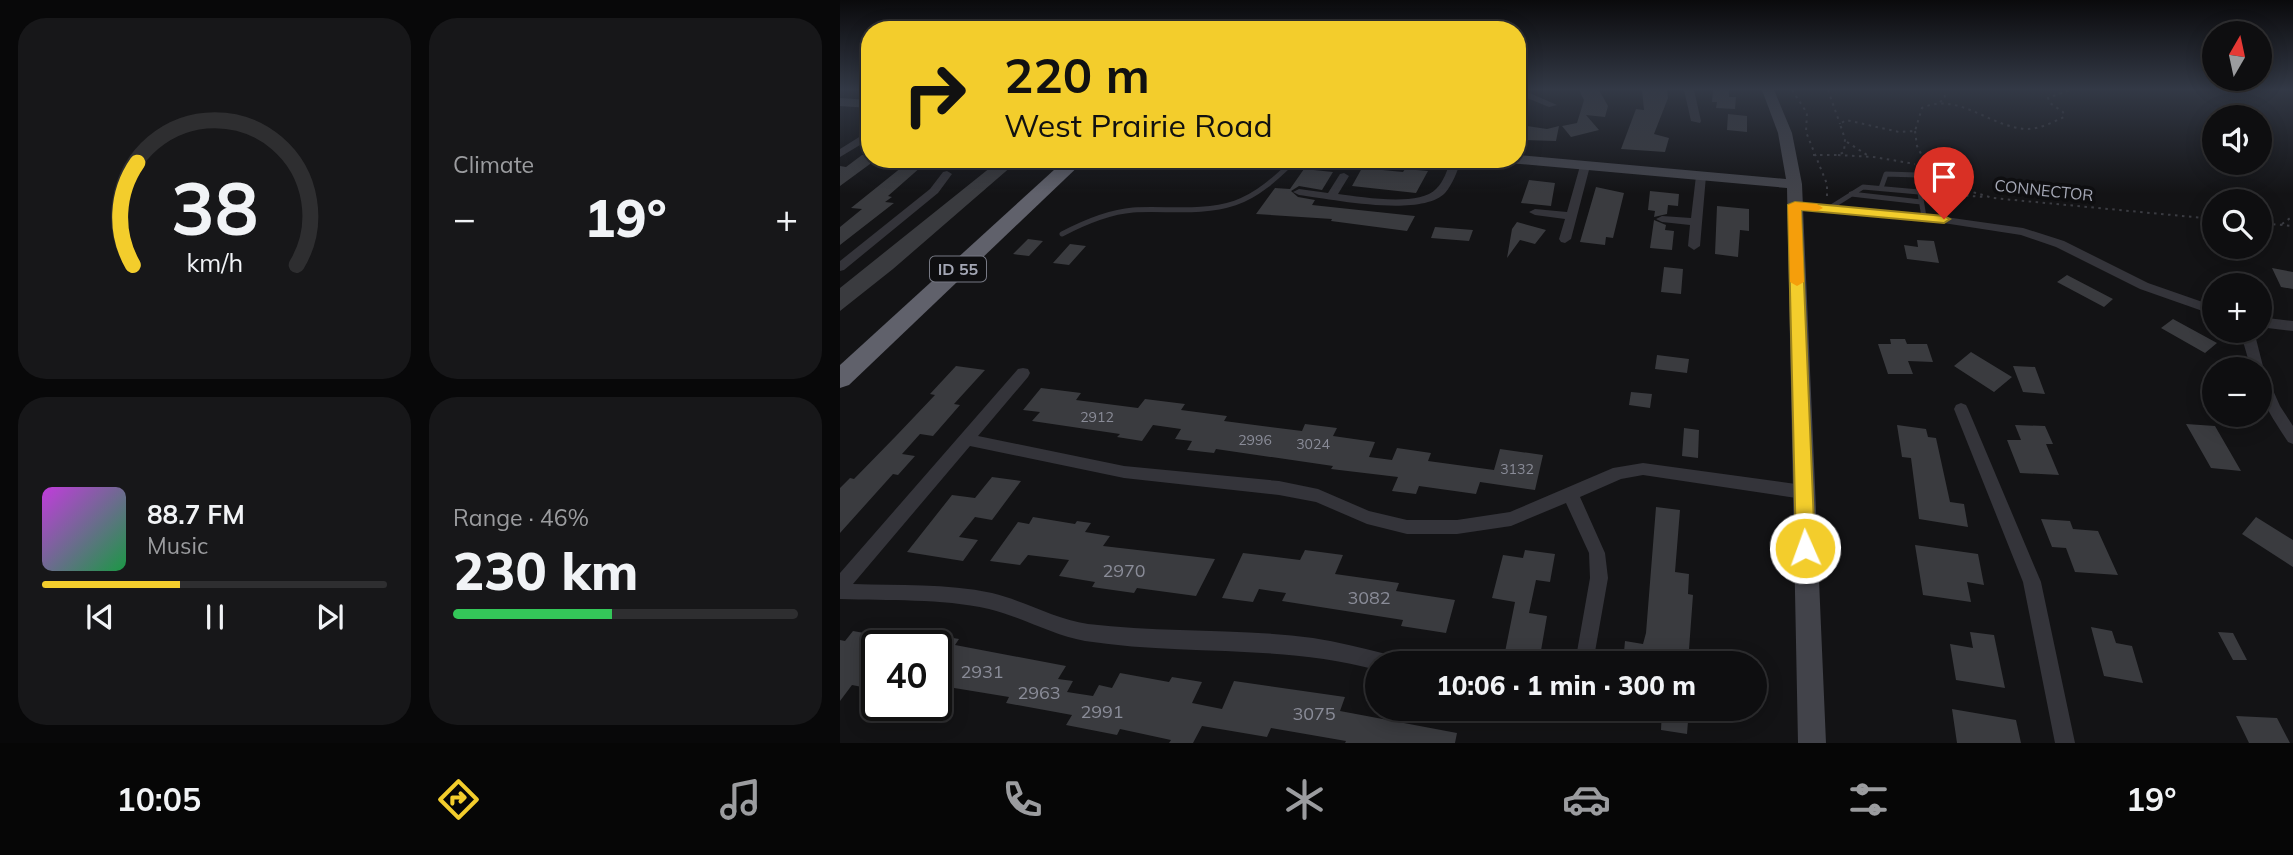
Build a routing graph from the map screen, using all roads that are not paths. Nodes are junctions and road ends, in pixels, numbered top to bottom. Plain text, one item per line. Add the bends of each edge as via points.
1 (1782, 125) edge
2 (861, 139) edge
3 (840, 153) edge
4 (1526, 161) edge
5 (1584, 166) junction
6 (1067, 168) edge
7 (1286, 168) edge
8 (1452, 168) edge
9 (947, 174) dead end
10 (1344, 176) dead end
11 (1701, 176) junction
12 (1881, 188) junction
13 (1299, 192) dead end
14 (1919, 192) junction
15 (1850, 194) junction
16 (1332, 195) junction
17 (1794, 195) junction
18 (1921, 202) junction
19 (1828, 206) junction
20 (1535, 212) dead end
21 (1572, 216) junction
22 (1924, 217) junction
23 (1662, 219) dead end
24 (1697, 222) junction
25 (1062, 234) dead end
26 (1565, 239) dead end
27 (1694, 246) dead end
28 (843, 263) edge
29 (2202, 307) edge
30 (2272, 324) edge
31 (2293, 326) edge
32 (1023, 373) dead end
33 (840, 379) edge
34 (2272, 403) edge
35 (1961, 409) dead end
36 (2293, 438) edge
37 (966, 439) junction
38 (1803, 492) junction
39 (1571, 495) junction
40 (840, 586) edge
41 (840, 591) edge
42 (1586, 651) edge
43 (1365, 656) edge
44 (1812, 743) edge
45 (2065, 743) edge

1 - 17 street
2 - 3 street
4 - 5 street
5 - 11 street
5 - 21 street
6 - 33 highway, ID 55
7 - 25 lane via 1261,190 1234,204 1131,210 1097,216
8 - 16 street via 1439,193 1429,200 1410,203
9 - 28 street via 934,191
10 - 16 street
11 - 17 street
11 - 24 street
12 - 14 lane
12 - 14 lane via 1882,178 1891,172 1917,175
12 - 15 lane via 1863,187
13 - 16 street
14 - 18 lane
15 - 18 lane
15 - 19 lane
17 - 19 street
17 - 38 street
18 - 22 lane
19 - 22 street
20 - 21 street
21 - 26 street
22 - 29 street via 1983,224 2048,240 2144,286
23 - 24 street
24 - 27 street
30 - 31 street
32 - 37 street
34 - 36 street
35 - 45 street via 2032,582
37 - 39 street via 1124,472 1279,488 1318,496 1367,517 1407,527 1457,527 1511,519
37 - 40 street
38 - 39 street via 1643,469 1619,473
38 - 44 street
39 - 42 street via 1597,553 1599,578
41 - 43 street via 989,601 1083,632 1305,645

